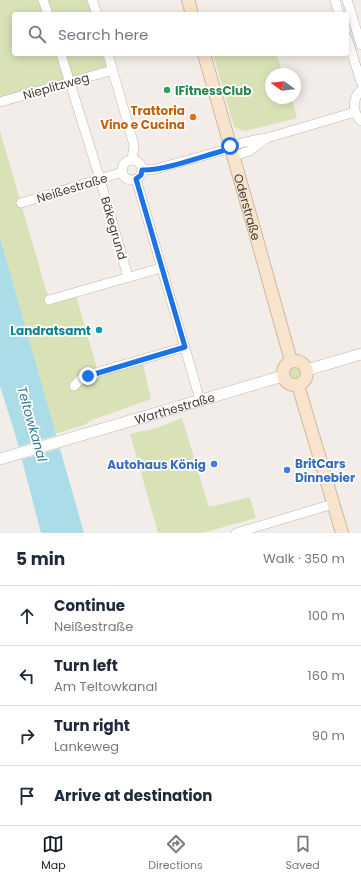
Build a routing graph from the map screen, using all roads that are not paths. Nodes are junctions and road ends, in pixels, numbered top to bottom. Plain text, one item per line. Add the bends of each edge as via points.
1 (43, 0) edge
2 (92, 0) edge
3 (188, 0) edge
4 (347, 0) edge
5 (338, 1) edge
6 (47, 12) edge
7 (96, 12) edge
8 (191, 12) edge
9 (339, 12) edge
10 (349, 44) edge
11 (361, 45) edge
12 (62, 56) edge
13 (109, 56) edge
14 (205, 56) edge
15 (113, 70) junction
16 (70, 81) junction
17 (361, 82) edge
18 (361, 90) edge
19 (0, 102) edge
20 (355, 112) junction
21 (361, 121) edge
22 (231, 150) junction
23 (132, 160) junction
24 (142, 170) junction
25 (123, 172) junction
26 (100, 179) junction
27 (136, 179) junction
28 (21, 203) dead end
29 (161, 268) junction
30 (128, 277) junction
31 (49, 300) dead end
32 (185, 347) junction
33 (361, 354) edge
34 (291, 361) junction
35 (308, 370) junction
36 (283, 376) junction
37 (298, 385) junction
38 (74, 386) dead end
39 (200, 400) junction
40 (3, 458) edge
41 (333, 504) junction
42 (236, 533) edge
43 (342, 533) edge

1 - 6 street
2 - 7 street
3 - 8 main road
4 - 11 street
5 - 9 street
10 - 17 street
12 - 16 street, Bäkegrund
13 - 15 street
14 - 22 main road, Oderstraße
15 - 16 street, Nieplitzweg
15 - 23 street via 134,145
16 - 19 street, Nieplitzweg
16 - 26 street, Bäkegrund
18 - 20 street via 354,102
20 - 21 street
20 - 22 street via 267,138 249,151
22 - 24 street via 152,170
22 - 34 main road, Oderstraße
23 - 24 street via 138,161
23 - 25 street via 124,164
24 - 27 street
25 - 26 street, Neißestraße
25 - 27 street via 126,178
26 - 28 street, Neißestraße
26 - 30 street, Bäkegrund
27 - 29 street
29 - 30 street
29 - 32 street
30 - 31 street
32 - 38 street via 98,372 82,379
32 - 39 street
33 - 35 street
34 - 35 main road via 300,361
34 - 36 main road via 284,368
35 - 37 main road via 305,381
36 - 37 main road via 291,385
36 - 39 street, Warthestraße
37 - 41 main road
39 - 40 street, Warthestraße
41 - 42 street
41 - 43 main road

